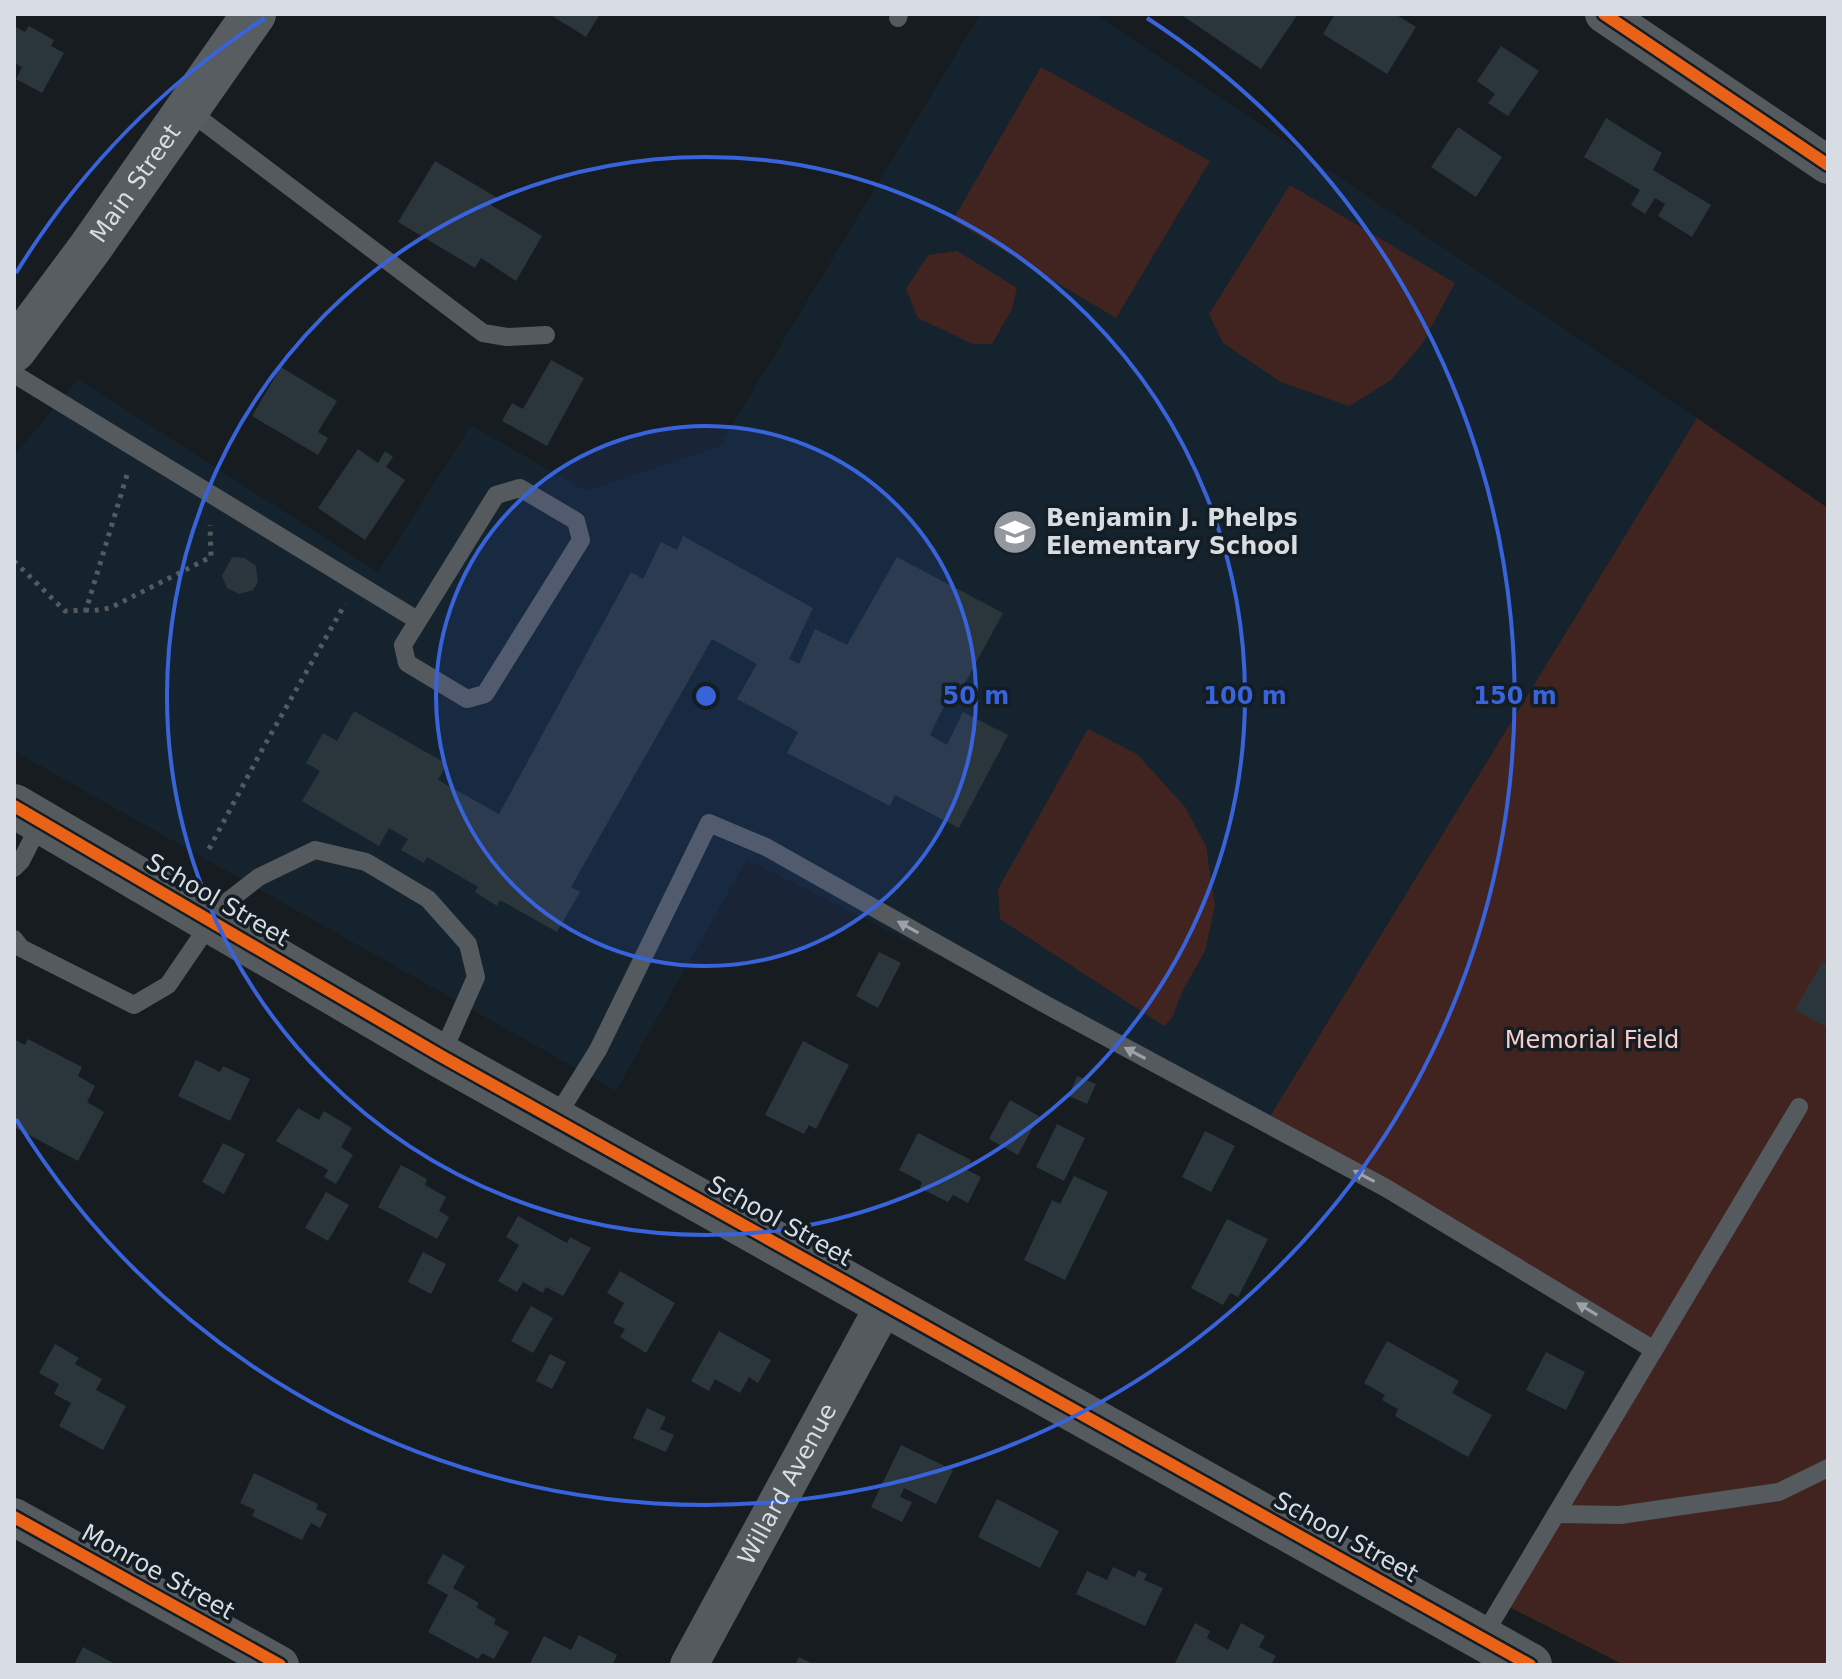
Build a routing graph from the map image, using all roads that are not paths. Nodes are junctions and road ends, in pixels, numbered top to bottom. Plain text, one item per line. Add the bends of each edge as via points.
1 (254, 14) edge
2 (1604, 14) edge
3 (188, 110) junction
4 (1828, 165) edge
5 (546, 335) dead end
6 (14, 350) edge
7 (14, 374) edge
8 (417, 620) junction
9 (28, 814) edge
10 (14, 868) edge
11 (209, 920) junction
12 (14, 939) edge
13 (441, 1056) junction
14 (1799, 1107) dead end
15 (554, 1119) junction
16 (885, 1304) junction
17 (1654, 1350) junction
18 (1828, 1468) edge
19 (1556, 1514) junction
20 (14, 1517) edge
21 (1482, 1638) junction
22 (280, 1665) edge
23 (689, 1665) edge
24 (1530, 1665) edge

1 - 3 main road, Main Street
2 - 4 street
3 - 5 lane via 483,333
3 - 6 main road, Main Street
7 - 8 lane
8 - 8 lane via 403,645 407,663 467,699 485,694 581,540 576,521 520,488 496,495
9 - 10 lane via 21,861
9 - 11 street, School Street
11 - 12 lane via 168,985 134,1005 21,948
11 - 13 street, School Street
11 - 13 lane via 259,877 315,850 366,862 428,899 468,944 476,977
13 - 15 street, School Street
14 - 17 lane
15 - 16 street, School Street
17 -> 15 lane via 1386,1188 766,847 709,823 598,1050
16 - 21 street, School Street
16 - 23 street, Willard Avenue
17 - 19 lane
18 - 19 lane via 1779,1492 1620,1515
19 - 21 lane
20 - 22 street, Monroe Street
21 - 24 street, School Street

